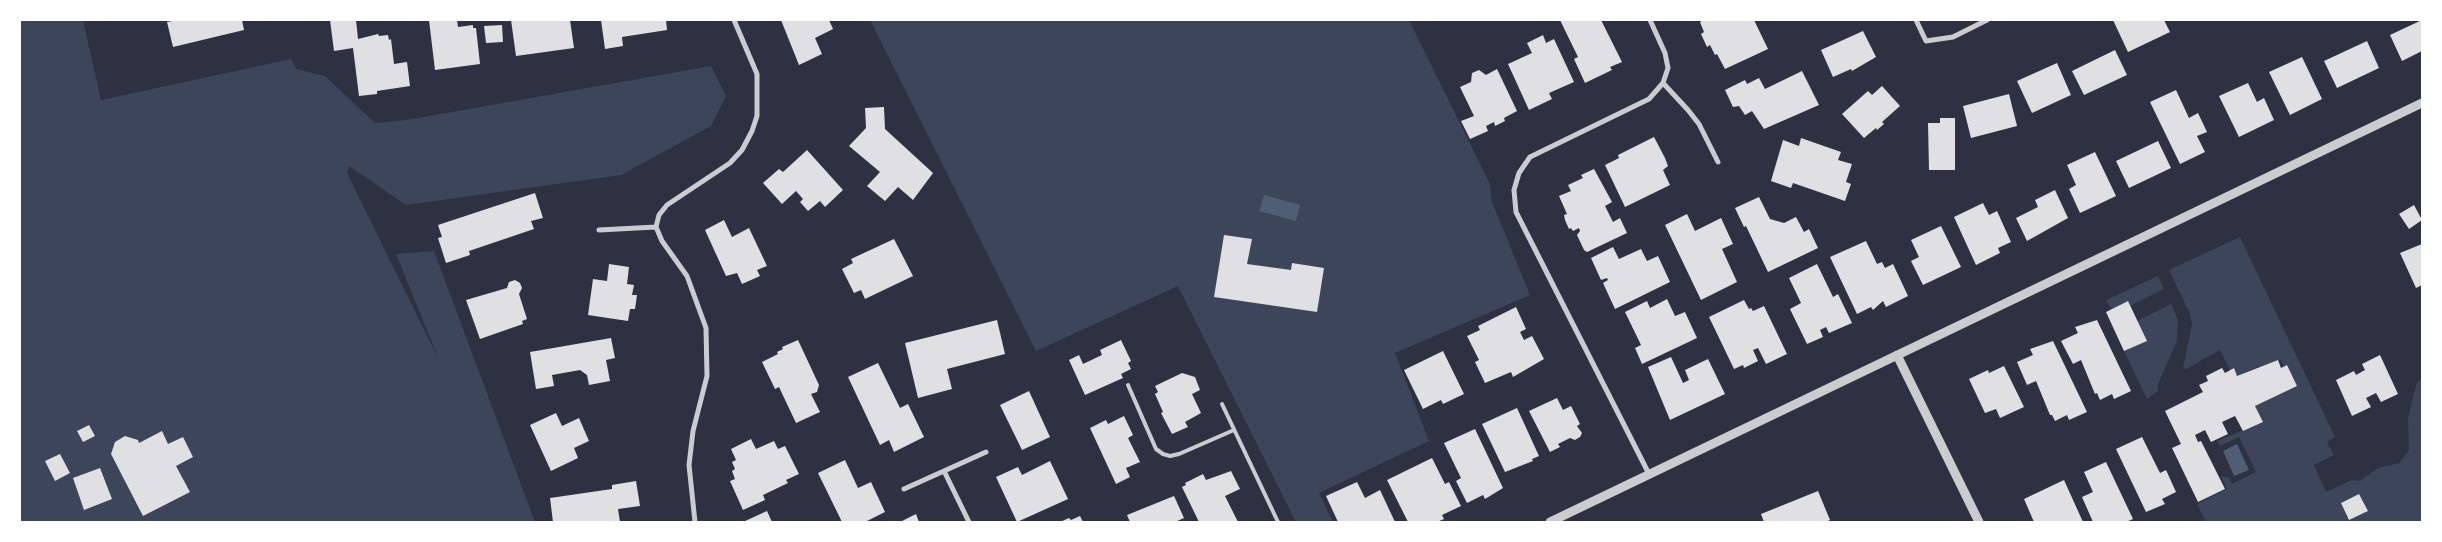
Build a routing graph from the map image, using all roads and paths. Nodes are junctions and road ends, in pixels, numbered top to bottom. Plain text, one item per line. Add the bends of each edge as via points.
1 (734, 20) edge
2 (1650, 20) edge
3 (1916, 20) edge
4 (1987, 20) edge
5 (1663, 83) junction
6 (2422, 103) edge
7 (1718, 162) dead end
8 (656, 227) junction
9 (599, 230) dead end
10 (1898, 355) junction
11 (1128, 385) dead end
12 (1222, 404) dead end
13 (1234, 430) junction
14 (986, 452) dead end
15 (944, 471) junction
16 (1649, 474) junction
17 (904, 490) dead end
18 (695, 522) edge
19 (969, 522) edge
20 (1278, 522) edge
21 (1550, 522) edge
22 (1978, 522) edge

1 - 8 street via 757,74 757,116 752,131 742,150 730,163 667,205 659,215
2 - 5 street via 1665,53 1668,68
3 - 4 street via 1926,41 1953,37
5 - 7 street via 1694,117
5 - 16 street via 1649,99 1530,157 1519,173 1514,190 1516,212
6 - 10 street
8 - 9 street
8 - 18 street via 686,276 706,328 707,376 693,430 689,465
10 - 16 street
10 - 22 street
11 - 13 lane via 1156,449 1163,454 1179,454
12 - 13 lane
13 - 20 lane
14 - 15 street
15 - 17 street
15 - 19 street
16 - 21 street

